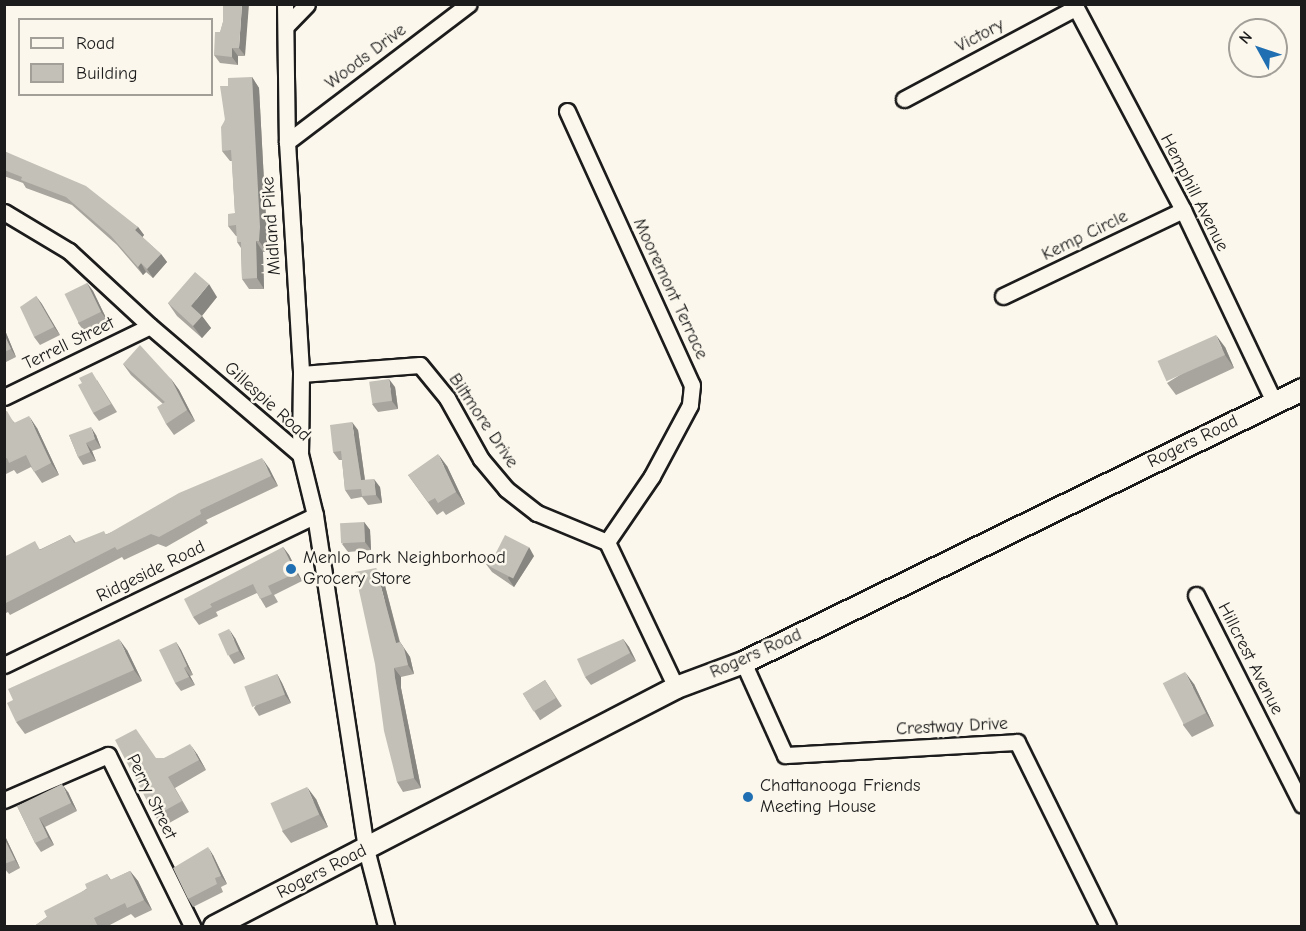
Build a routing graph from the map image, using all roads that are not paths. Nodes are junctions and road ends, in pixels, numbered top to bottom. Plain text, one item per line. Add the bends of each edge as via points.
1 (285, 4) edge
2 (307, 4) edge
3 (469, 4) edge
4 (1074, 6) edge
5 (286, 27) junction
6 (904, 99) dead end
7 (567, 111) dead end
8 (287, 141) junction
9 (1183, 210) junction
10 (4, 212) edge
11 (1003, 296) dead end
12 (150, 326) junction
13 (302, 374) junction
14 (1302, 389) edge
15 (4, 397) edge
16 (1274, 402) junction
17 (300, 454) junction
18 (315, 515) junction
19 (607, 542) junction
20 (1196, 595) dead end
21 (743, 662) junction
22 (4, 665) edge
23 (676, 687) junction
24 (4, 800) edge
25 (1302, 805) edge
26 (366, 849) junction
27 (192, 927) edge
28 (214, 927) edge
29 (386, 927) edge
30 (1108, 927) edge

1 - 5 street, Midland Pike
2 - 5 street
3 - 8 street, Woods Drive
4 - 6 street, Victory
4 - 9 street, Hemphill Avenue
5 - 8 street, Midland Pike
7 - 19 street, Mooremont Terrace via 692,385 690,405 652,476
8 - 13 street, Midland Pike
9 - 11 street, Kemp Circle
9 - 16 street, Hemphill Avenue
10 - 12 street, Gillespie Road via 69,250
12 - 15 street, Terrell Street
12 - 17 street, Gillespie Road
13 - 17 street, Midland Pike
13 - 19 street, Biltmore Drive via 420,365 447,398 481,459 506,489 537,513
14 - 16 street, Rogers Road
16 - 21 street, Rogers Road
17 - 18 street, Gillespie Road
18 - 22 street, Ridgeside Road
18 - 26 street, Gillespie Road
19 - 23 street
20 - 25 street, Hillcrest Avenue
21 - 23 street, Rogers Road
21 - 30 street, Crestway Drive via 784,755 1017,742
23 - 26 street, Rogers Road
24 - 27 street, Perry Street via 108,755
26 - 28 street, Rogers Road
26 - 29 street, Gillespie Road

